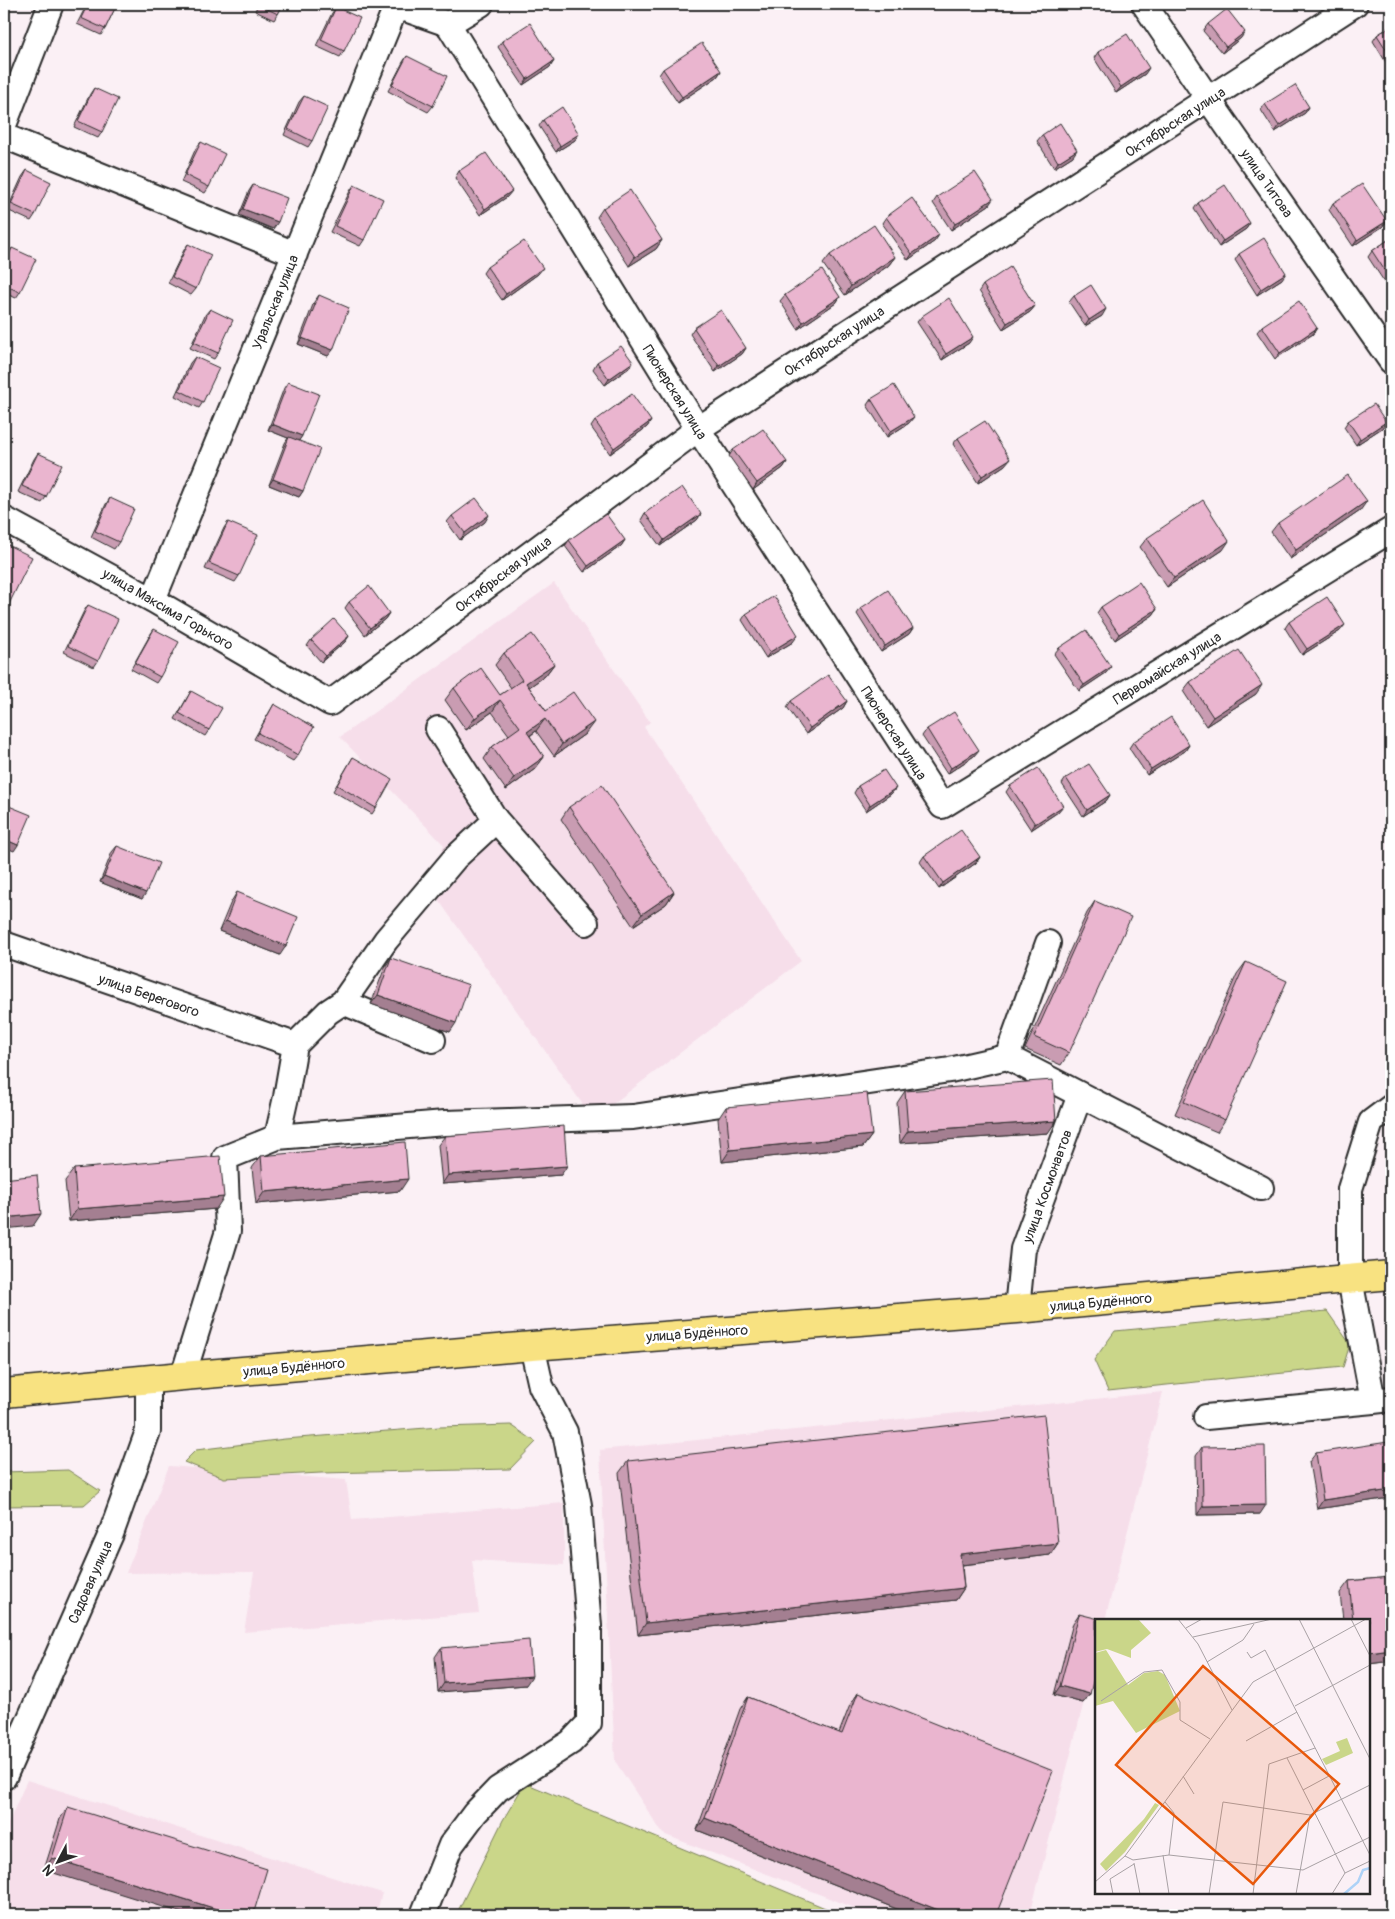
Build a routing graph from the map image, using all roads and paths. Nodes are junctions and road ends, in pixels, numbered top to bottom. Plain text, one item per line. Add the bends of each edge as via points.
1 (51, 4) edge
2 (394, 4) edge
3 (481, 4) edge
4 (1144, 4) edge
5 (1355, 4) edge
6 (448, 24) junction
7 (1209, 100) junction
8 (4, 125) edge
9 (4, 136) edge
10 (295, 254) junction
11 (1391, 361) edge
12 (698, 429) junction
13 (4, 519) edge
14 (1391, 530) edge
15 (153, 600) junction
16 (330, 703) joint
17 (438, 729) dead end
18 (942, 806) joint
19 (496, 820) junction
20 (586, 923) dead end
21 (1048, 943) dead end
22 (4, 944) edge
23 (343, 1002) junction
24 (433, 1040) dead end
25 (295, 1045) junction
26 (1007, 1057) junction
27 (1080, 1095) junction
28 (1391, 1107) edge
29 (276, 1137) junction
30 (1262, 1188) dead end
31 (1391, 1274) edge
32 (1350, 1279) junction
33 (1017, 1309) junction
34 (532, 1346) junction
35 (183, 1376) junction
36 (148, 1380) junction
37 (4, 1393) edge
38 (1382, 1400) edge
39 (1206, 1417) dead end
40 (4, 1777) edge
41 (423, 1915) edge

1 - 8 street
2 - 6 street
2 - 10 street, Уральская улица
3 - 6 street
4 - 7 street, улица Титова
5 - 7 street, Октябрьская улица
6 - 12 street, Пионерская улица
7 - 11 street, улица Титова
7 - 12 street, Октябрьская улица
9 - 10 street
10 - 15 street, Уральская улица
12 - 16 street, Октябрьская улица
12 - 18 street, Пионерская улица
13 - 15 street, улица Максима Горького
14 - 18 street, Первомайская улица
15 - 16 street, улица Максима Горького
17 - 19 street
19 - 20 street
19 - 23 street via 455,858 386,940
21 - 26 street
22 - 25 street, улица Берегового
23 - 24 street
23 - 25 street via 328,1012
25 - 29 street
26 - 27 street
26 - 29 street via 950,1070 633,1117 445,1123
27 - 30 street
27 - 33 street, улица Космонавтов via 1023,1249
28 - 32 street via 1371,1122 1350,1189
29 - 35 street via 224,1158 228,1231
31 - 32 main road, улица Будённого
32 - 33 main road, улица Будённого
32 - 38 street
33 - 34 main road, улица Будённого
34 - 35 main road, улица Будённого
34 - 41 street via 541,1386 565,1432 579,1505 589,1626 590,1723 571,1742 498,1789 475,1813 452,1845
35 - 36 main road, улица Будённого
36 - 37 main road, улица Будённого
36 - 40 street, Садовая улица via 148,1431 111,1534
38 - 39 street

